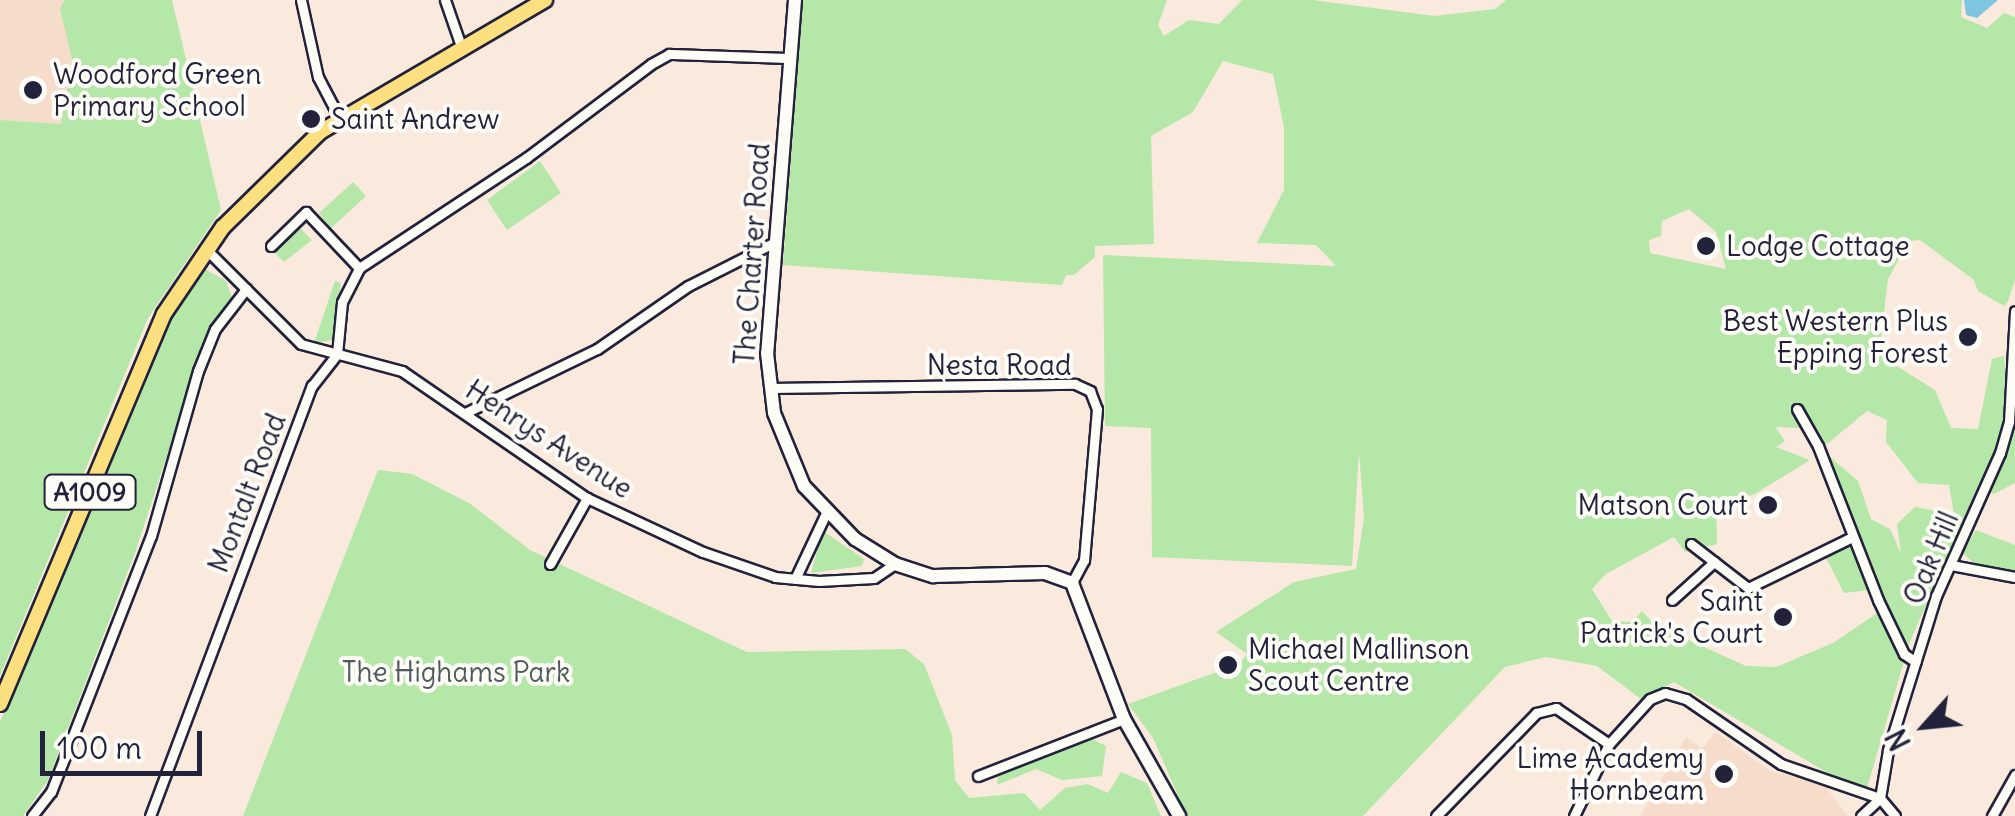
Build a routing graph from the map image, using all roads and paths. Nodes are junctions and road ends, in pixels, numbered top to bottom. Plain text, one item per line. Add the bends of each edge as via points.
1 (301, 0) edge
2 (445, 0) edge
3 (544, 0) edge
4 (795, 0) edge
5 (462, 49) junction
6 (790, 58) junction
7 (340, 119) junction
8 (776, 242) junction
9 (271, 246) dead end
10 (206, 249) junction
11 (359, 268) junction
12 (246, 289) junction
13 (2015, 312) edge
14 (337, 354) junction
15 (770, 388) junction
16 (1796, 408) dead end
17 (465, 413) junction
18 (587, 498) junction
19 (826, 513) junction
20 (1850, 538) junction
21 (1691, 544) dead end
22 (1714, 562) junction
23 (550, 564) dead end
24 (895, 564) junction
25 (1951, 565) junction
26 (2015, 576) edge
27 (795, 579) junction
28 (1072, 583) junction
29 (1672, 600) dead end
30 (1916, 662) junction
31 (0, 704) edge
32 (1124, 719) junction
33 (1609, 744) junction
34 (2015, 775) edge
35 (978, 776) dead end
36 (1880, 798) junction
37 (32, 816) edge
38 (150, 816) edge
39 (1179, 816) edge
40 (1436, 816) edge
41 (1574, 816) edge
42 (1860, 816) edge
43 (1895, 816) edge
44 (1992, 816) edge

1 - 7 street via 318,77
2 - 5 street
3 - 5 main road, A1009
4 - 6 street, The Charter Road
5 - 7 main road, A1009
6 - 8 street, The Charter Road
6 - 11 street via 669,54
7 - 10 main road, A1009 via 253,194
8 - 15 street, The Charter Road
8 - 17 street via 688,286 597,349
9 - 11 street via 306,212
10 - 12 street
10 - 31 main road, A1009 via 164,314
11 - 14 street via 342,302
12 - 14 street via 301,344
12 - 37 street via 215,329 150,536 51,792
13 - 25 street, Oak Hill via 2008,422
14 - 17 street, Henrys Avenue via 402,371
14 - 38 street, Montalt Road via 306,402
15 - 19 street, The Charter Road via 781,437
15 - 28 street, Nesta Road via 1076,384 1090,390 1097,409 1084,560
16 - 20 street via 1818,446
17 - 18 street, Henrys Avenue
18 - 23 street
18 - 27 street, Henrys Avenue via 703,552
19 - 24 street, The Charter Road
19 - 27 street
20 - 22 street via 1748,588
20 - 30 street via 1904,654
21 - 22 street
22 - 29 street
24 - 27 street, Henrys Avenue via 874,578
24 - 28 street, The Charter Road via 933,576 1044,572
25 - 26 street
25 - 30 street, Oak Hill
28 - 32 street
30 - 36 street, Oak Hill
32 - 35 street
32 - 39 street
33 - 36 street via 1650,699 1673,692 1781,764
33 - 40 street via 1556,708 1536,713
33 - 41 street
34 - 44 street
36 - 42 street
36 - 43 street

